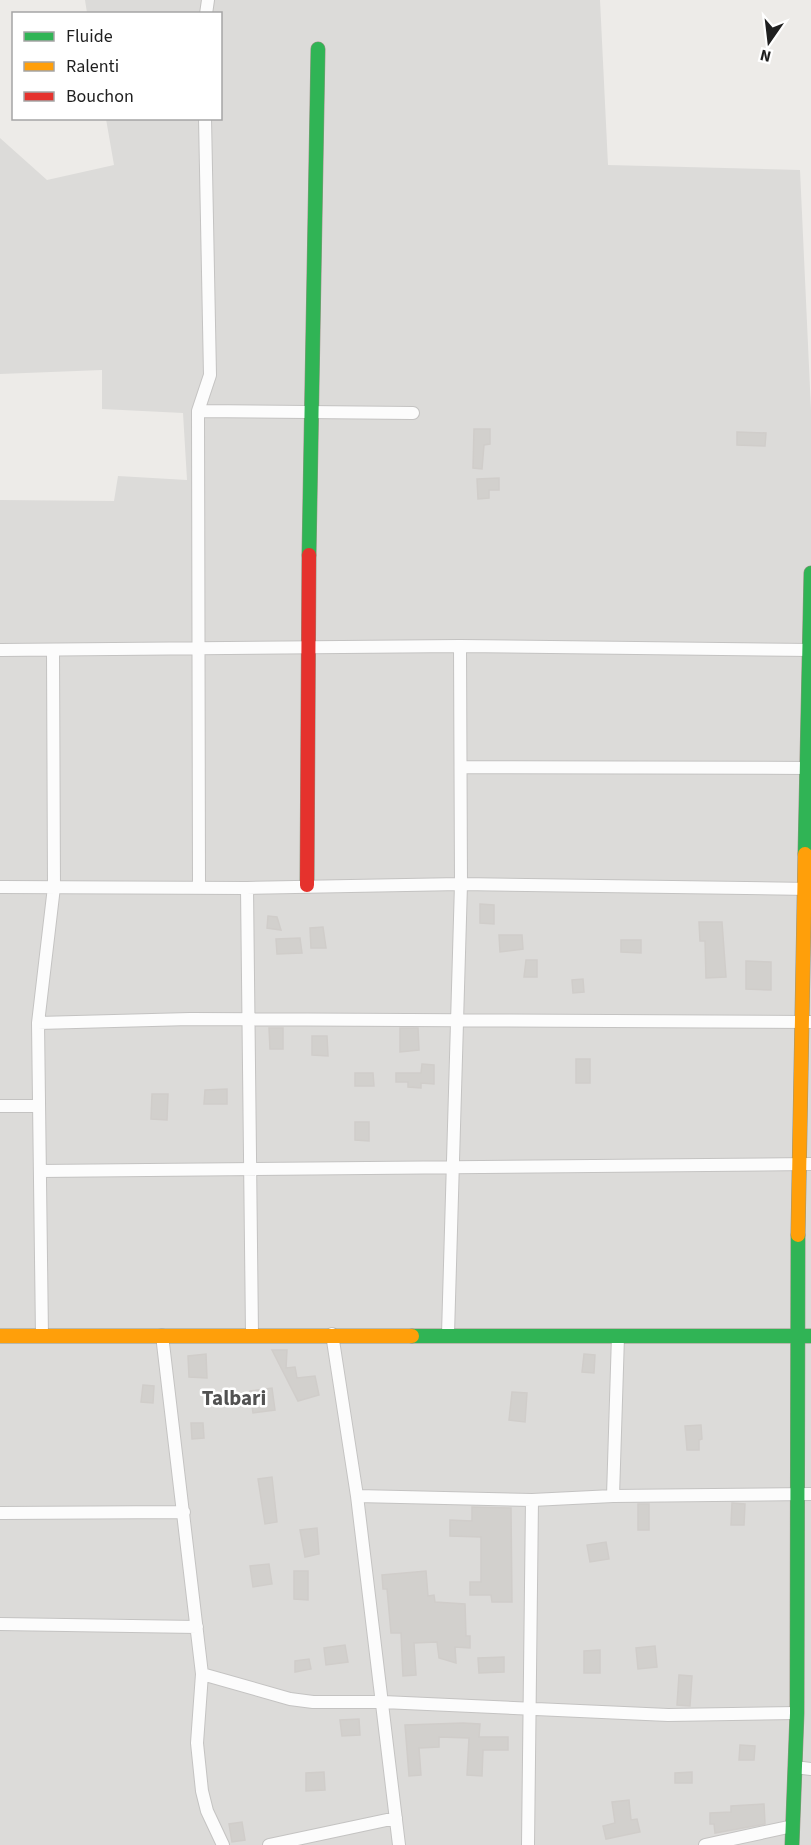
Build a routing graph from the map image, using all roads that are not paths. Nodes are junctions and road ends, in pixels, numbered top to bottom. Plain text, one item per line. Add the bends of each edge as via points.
1 (318, 49) dead end
2 (205, 120) edge
3 (198, 411) junction
4 (413, 413) dead end
5 (313, 414) junction
6 (811, 573) edge
7 (460, 646) junction
8 (307, 649) junction
9 (0, 650) edge
10 (53, 650) junction
11 (199, 650) junction
12 (811, 650) edge
13 (461, 767) junction
14 (810, 768) edge
15 (461, 884) junction
16 (307, 885) junction
17 (199, 886) junction
18 (0, 887) edge
19 (54, 887) junction
20 (247, 888) junction
21 (808, 889) edge
22 (249, 1019) junction
23 (457, 1021) junction
24 (807, 1022) edge
25 (38, 1023) junction
26 (0, 1106) edge
27 (39, 1106) junction
28 (805, 1164) edge
29 (453, 1167) junction
30 (252, 1169) junction
31 (40, 1171) junction
32 (252, 1334) junction
33 (332, 1334) junction
34 (448, 1334) junction
35 (162, 1335) junction
36 (0, 1336) edge
37 (42, 1336) junction
38 (618, 1336) junction
39 (796, 1336) junction
40 (811, 1336) edge
41 (797, 1494) junction
42 (811, 1494) edge
43 (357, 1496) junction
44 (613, 1496) junction
45 (532, 1500) junction
46 (184, 1512) junction
47 (0, 1514) edge
48 (0, 1624) edge
49 (197, 1626) junction
50 (804, 1647) edge
51 (202, 1674) junction
52 (383, 1702) junction
53 (531, 1708) junction
54 (797, 1713) junction
55 (795, 1767) junction
56 (811, 1769) edge
57 (396, 1818) junction
58 (793, 1826) junction
59 (223, 1845) edge
60 (269, 1845) edge
61 (399, 1845) edge
62 (528, 1845) edge
63 (705, 1845) edge
64 (792, 1845) edge

1 - 5 street
2 - 3 street via 210,375
3 - 5 street
3 - 11 street
4 - 5 street
5 - 8 street
6 - 12 street
7 - 8 street
7 - 12 street
7 - 13 street
8 - 11 street
8 - 16 street
9 - 10 street
10 - 11 street
10 - 19 street
11 - 17 street
12 - 14 street
13 - 14 street
13 - 15 street
14 - 21 street
15 - 16 street
15 - 21 street
15 - 23 street
16 - 20 street
17 - 19 street
17 - 20 street
18 - 19 street
19 - 25 street
20 - 22 street
21 - 24 street
22 - 23 street
22 - 25 street
22 - 30 street
23 - 24 street
23 - 29 street
24 - 28 street
25 - 27 street
26 - 27 street
27 - 31 street
28 - 29 street
28 - 39 street
29 - 30 street
29 - 34 street
30 - 31 street
30 - 32 street
31 - 37 street
32 - 33 street
32 - 35 street
33 - 34 street
33 - 43 street
34 - 38 street
35 - 37 street
35 - 46 street
36 - 37 street
38 - 39 street
38 - 44 street
39 - 40 street
39 - 41 street
41 - 42 street
41 - 44 street
41 - 50 street
43 - 45 street
43 - 52 street
44 - 45 street
45 - 53 street
46 - 47 street
46 - 49 street
48 - 49 street
49 - 51 street
50 - 54 street
51 - 52 street via 290,1699
51 - 59 street via 197,1743 200,1779 207,1811
52 - 53 street
52 - 57 street
53 - 54 street via 668,1715
53 - 62 street
54 - 55 street
55 - 56 street
55 - 58 street
57 - 60 street
57 - 61 street
58 - 63 street
58 - 64 street

